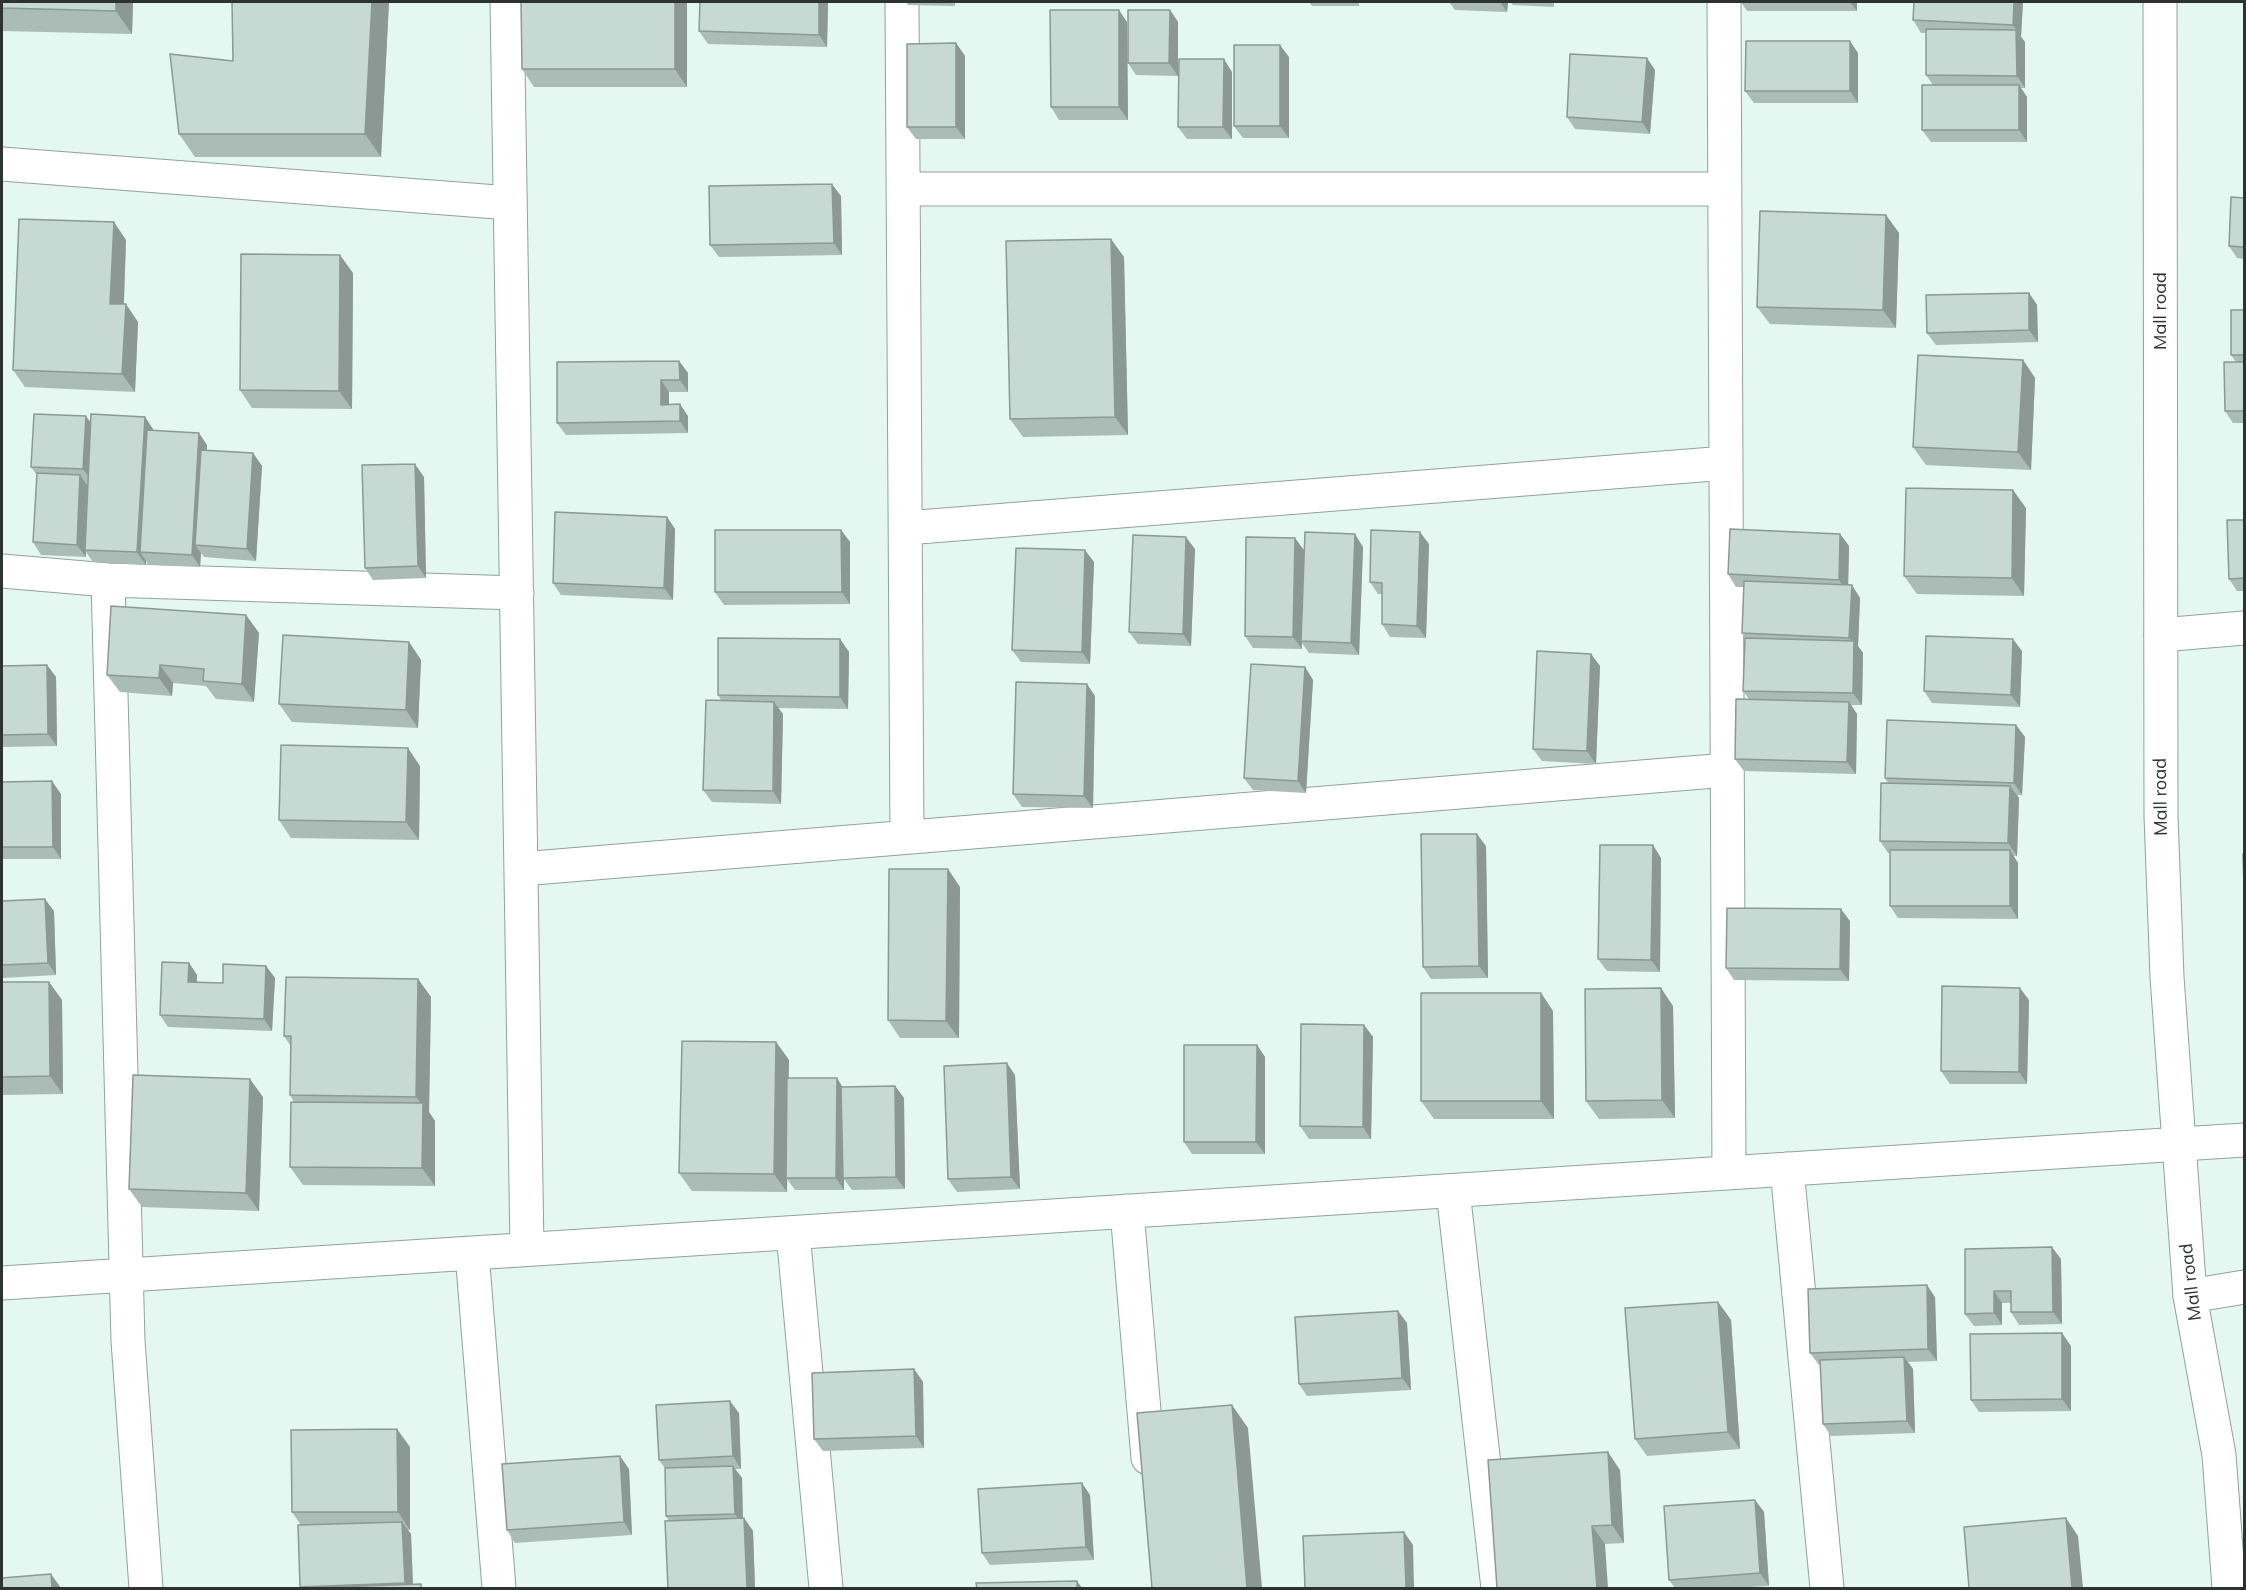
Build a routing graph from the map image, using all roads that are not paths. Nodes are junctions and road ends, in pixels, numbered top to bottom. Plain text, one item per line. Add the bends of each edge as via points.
1 (507, 2) edge
2 (902, 2) edge
3 (1724, 2) edge
4 (2160, 2) edge
5 (2, 164) edge
6 (903, 189) junction
7 (1725, 189) junction
8 (510, 203) junction
9 (1726, 463) junction
10 (906, 528) junction
11 (2, 571) edge
12 (108, 580) junction
13 (517, 593) junction
14 (2244, 628) edge
15 (2161, 635) junction
16 (1727, 770) junction
17 (907, 837) junction
18 (521, 869) junction
19 (2244, 1140) edge
20 (2178, 1144) junction
21 (1787, 1169) junction
22 (1729, 1173) junction
23 (1453, 1191) junction
24 (1127, 1211) junction
25 (793, 1233) junction
26 (527, 1250) junction
27 (472, 1254) junction
28 (127, 1275) junction
29 (2, 1283) edge
30 (2244, 1287) edge
31 (2190, 1296) junction
32 (1150, 1484) edge
33 (146, 1588) edge
34 (499, 1588) edge
35 (826, 1588) edge
36 (1498, 1588) edge
37 (1827, 1588) edge
38 (2229, 1588) edge

1 - 8 street
2 - 6 street
3 - 7 street
4 - 15 street, Mall road
5 - 8 street
6 - 7 street
6 - 10 street
7 - 9 street
8 - 13 street
9 - 10 street
9 - 16 street
10 - 17 street
11 - 12 street
12 - 13 street
12 - 28 street
13 - 18 street
14 - 15 street
15 - 20 street, Mall road via 2161,816
16 - 17 street
16 - 22 street
17 - 18 street
18 - 26 street
19 - 20 street
20 - 21 street
20 - 31 street, Mall road
21 - 22 street
21 - 37 street
22 - 23 street
23 - 24 street
23 - 36 street
24 - 25 street
24 - 32 street
25 - 26 street
25 - 35 street
26 - 27 street
27 - 28 street
27 - 34 street
28 - 29 street
28 - 33 street via 128,1341
30 - 31 street
31 - 38 street, Mall road via 2219,1455

